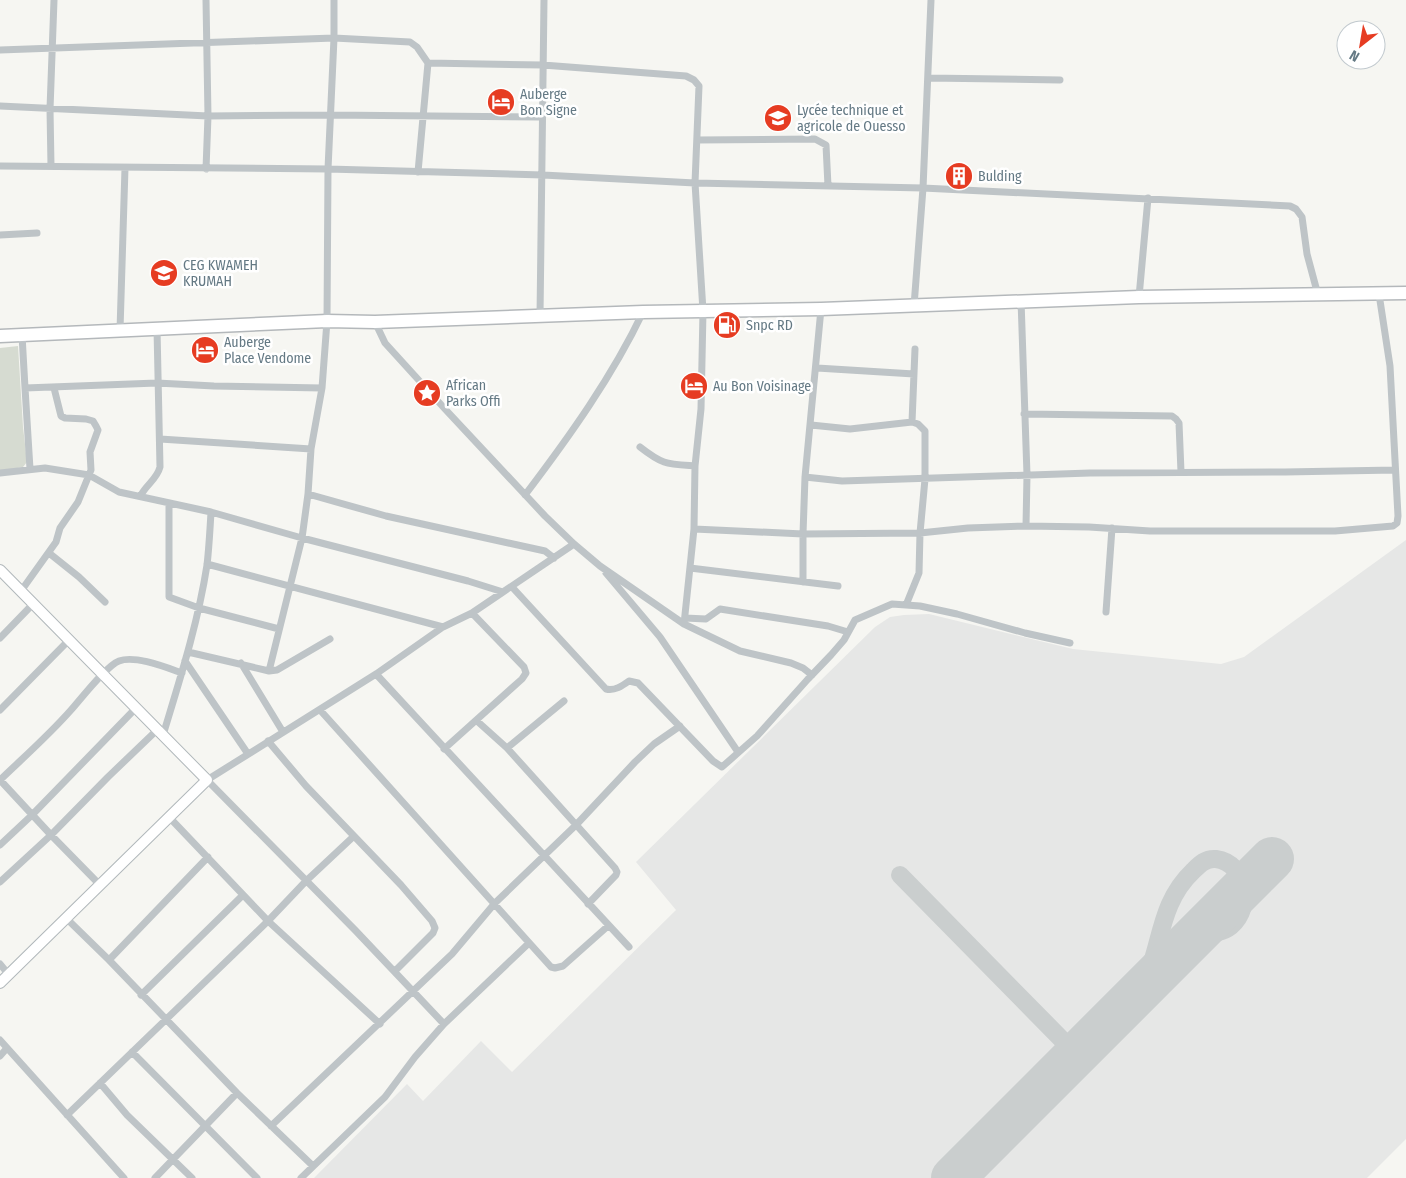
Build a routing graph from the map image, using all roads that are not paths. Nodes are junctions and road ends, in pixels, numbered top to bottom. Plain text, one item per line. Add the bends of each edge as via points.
1 (54, 0) edge
2 (206, 0) edge
3 (334, 0) edge
4 (544, 0) edge
5 (931, 0) edge
6 (334, 38) junction
7 (207, 42) junction
8 (52, 49) junction
9 (0, 50) edge
10 (428, 63) junction
11 (543, 65) junction
12 (928, 78) junction
13 (1060, 80) dead end
14 (0, 106) edge
15 (50, 109) junction
16 (330, 115) junction
17 (208, 116) junction
18 (423, 117) junction
19 (541, 117) junction
20 (696, 140) junction
21 (0, 166) edge
22 (51, 166) junction
23 (125, 168) junction
24 (206, 169) junction
25 (328, 169) junction
26 (418, 172) junction
27 (543, 175) junction
28 (695, 183) junction
29 (828, 186) junction
30 (923, 188) junction
31 (1148, 198) junction
32 (37, 233) dead end
33 (0, 235) edge
34 (1406, 293) edge
35 (1379, 294) junction
36 (1318, 295) junction
37 (1139, 297) junction
38 (1021, 300) junction
39 (914, 306) junction
40 (821, 309) junction
41 (703, 311) junction
42 (644, 312) junction
43 (540, 316) junction
44 (327, 321) junction
45 (374, 322) junction
46 (157, 329) junction
47 (120, 330) junction
48 (22, 335) junction
49 (0, 336) edge
50 (915, 349) dead end
51 (817, 368) junction
52 (914, 374) junction
53 (157, 382) junction
54 (25, 388) junction
55 (54, 388) junction
56 (322, 388) junction
57 (1024, 414) junction
58 (912, 422) junction
59 (811, 425) junction
60 (160, 439) junction
61 (640, 447) dead end
62 (311, 449) junction
63 (695, 466) junction
64 (30, 468) junction
65 (1395, 470) junction
66 (1181, 472) junction
67 (0, 473) edge
68 (89, 475) junction
69 (1027, 475) junction
70 (805, 477) junction
71 (926, 479) junction
72 (308, 494) junction
73 (141, 495) junction
74 (525, 495) junction
75 (169, 504) junction
76 (211, 512) junction
77 (1026, 526) junction
78 (1112, 528) junction
79 (694, 529) junction
80 (920, 533) junction
81 (803, 534) junction
82 (302, 538) junction
83 (574, 544) junction
84 (49, 552) junction
85 (554, 558) junction
86 (207, 564) junction
87 (600, 566) junction
88 (690, 568) junction
89 (0, 570) edge
90 (804, 582) junction
91 (290, 585) junction
92 (838, 586) dead end
93 (512, 587) junction
94 (21, 591) junction
95 (503, 592) junction
96 (105, 602) dead end
97 (33, 604) junction
98 (906, 605) junction
99 (199, 608) junction
100 (1106, 612) dead end
101 (472, 613) junction
102 (684, 621) junction
103 (443, 626) junction
104 (279, 629) junction
105 (848, 632) junction
106 (0, 638) edge
107 (330, 639) dead end
108 (69, 640) junction
109 (1070, 643) dead end
110 (188, 652) junction
111 (185, 661) junction
112 (241, 663) junction
113 (270, 671) junction
114 (182, 673) junction
115 (376, 674) junction
116 (812, 674) junction
117 (103, 675) junction
118 (564, 701) dead end
119 (136, 708) junction
120 (0, 710) edge
121 (320, 710) junction
122 (477, 721) junction
123 (680, 726) junction
124 (160, 732) junction
125 (284, 732) junction
126 (268, 741) junction
127 (508, 748) junction
128 (444, 749) junction
129 (738, 752) junction
130 (248, 754) junction
131 (0, 780) edge
132 (207, 780) junction
133 (32, 815) junction
134 (169, 817) junction
135 (576, 825) junction
136 (51, 835) junction
137 (354, 836) junction
138 (0, 845) edge
139 (543, 856) junction
140 (208, 858) junction
141 (306, 881) junction
142 (0, 882) edge
143 (100, 885) junction
144 (243, 895) junction
145 (495, 903) junction
146 (588, 904) junction
147 (67, 919) junction
148 (268, 921) junction
149 (608, 926) junction
150 (529, 942) junction
151 (628, 947) dead end
152 (109, 960) junction
153 (0, 964) edge
154 (395, 971) junction
155 (10, 975) junction
156 (0, 983) edge
157 (413, 990) junction
158 (141, 995) junction
159 (164, 1020) junction
160 (380, 1024) junction
161 (444, 1024) junction
162 (0, 1040) edge
163 (7, 1048) junction
164 (132, 1052) junction
165 (0, 1056) edge
166 (100, 1083) junction
167 (237, 1093) junction
168 (67, 1115) junction
169 (205, 1126) junction
170 (271, 1126) junction
171 (172, 1159) junction
172 (312, 1166) junction
173 (124, 1178) edge
174 (155, 1178) edge
175 (192, 1178) edge
176 (257, 1178) edge
177 (301, 1178) edge

1 - 8 street
2 - 7 street
3 - 6 street
4 - 11 street
5 - 12 street
6 - 7 street
6 - 10 street via 410,42
6 - 16 street
7 - 8 street
7 - 17 street
8 - 9 street
8 - 15 street
10 - 11 street
10 - 18 street
11 - 19 street
11 - 20 street via 686,76 699,86
12 - 13 street
12 - 30 street
14 - 15 street
15 - 17 street
15 - 22 street
16 - 17 street
16 - 18 street
16 - 25 street
17 - 24 street
18 - 19 street
18 - 26 street
19 - 27 street
20 - 28 street
20 - 29 street via 815,139 826,144
21 - 22 street
22 - 23 street
23 - 24 street
23 - 47 street
24 - 25 street
25 - 26 street
25 - 44 street
26 - 27 street
27 - 28 street
27 - 43 street
28 - 29 street
28 - 41 street
29 - 30 street
30 - 31 street
30 - 39 street
31 - 36 street via 1296,208 1302,217 1307,254
31 - 37 street
32 - 33 street
34 - 35 highway
35 - 36 highway
35 - 65 street via 1390,366
36 - 37 highway
37 - 38 highway
38 - 39 highway
38 - 57 street
39 - 40 highway
40 - 41 highway
40 - 51 street
41 - 42 highway
41 - 63 street via 702,409
42 - 43 highway
42 - 74 street via 618,361
43 - 45 highway
44 - 45 highway
44 - 46 highway
44 - 56 street
45 - 74 street via 388,346
46 - 47 highway
46 - 53 street
47 - 48 highway
48 - 49 highway
48 - 54 street
50 - 52 street
51 - 52 street
51 - 59 street
52 - 58 street
53 - 55 street
53 - 56 street
53 - 60 street
54 - 55 street
54 - 64 street
55 - 68 street via 61,416 86,419 93,422 98,430 91,446 92,468
56 - 62 street
57 - 66 street via 1172,416 1179,423
57 - 69 street
58 - 59 street via 850,429
58 - 71 street via 925,431
59 - 70 street
60 - 62 street
60 - 73 street via 158,476 146,485
61 - 63 street via 666,464
62 - 72 street
63 - 79 street
64 - 67 street
64 - 68 street via 61,469
65 - 66 street
65 - 78 street via 1398,516 1393,526 1336,531
66 - 69 street
68 - 73 street via 119,492
68 - 84 street via 78,502 60,528
69 - 71 street
69 - 77 street
70 - 71 street via 835,481
70 - 81 street
71 - 80 street
72 - 82 street
72 - 85 street via 386,516 545,550
73 - 75 street
74 - 83 street
75 - 76 street
75 - 99 street via 168,595
76 - 82 street
76 - 86 street
77 - 78 street
77 - 80 street
78 - 100 street
79 - 81 street
79 - 88 street
80 - 81 street
80 - 98 street via 919,572
81 - 90 street
82 - 91 street
82 - 95 street
83 - 85 street
83 - 87 street
84 - 94 street
84 - 96 street
85 - 93 street
86 - 91 street
86 - 99 street
87 - 102 street
87 - 129 street via 660,637
88 - 90 street
88 - 102 street
89 - 94 street
90 - 92 street
91 - 103 street
91 - 104 street
93 - 95 street
93 - 123 street via 606,689 616,689 629,681 638,683
94 - 97 street
95 - 101 street
97 - 106 street
97 - 108 street
98 - 105 street via 892,604 859,617
98 - 109 street via 957,614
99 - 104 street
99 - 110 street
101 - 103 street
101 - 122 street via 524,667 526,673
102 - 105 street via 706,619 720,609
102 - 116 street via 740,651 791,663
103 - 115 street
104 - 113 street
105 - 116 street via 831,656
107 - 113 street via 290,664
108 - 117 street
108 - 120 street
110 - 111 street
110 - 112 street
111 - 114 street
111 - 130 street
112 - 113 street
112 - 125 street
114 - 117 street via 128,659 114,663
114 - 124 street
115 - 121 street
115 - 128 street
116 - 129 street via 757,736
117 - 119 street
117 - 131 street
118 - 127 street
119 - 124 street
119 - 133 street
121 - 125 street
121 - 145 street
122 - 127 street
122 - 128 street
123 - 129 street via 719,766 724,767
123 - 135 street via 654,744
124 - 132 street
124 - 136 street via 108,777
125 - 126 street
126 - 130 street
126 - 137 street
127 - 135 street
128 - 139 street
130 - 132 street
131 - 133 street
132 - 134 street
132 - 141 street
133 - 136 street
133 - 138 street
134 - 140 street
134 - 143 street
135 - 139 street
135 - 146 street via 617,872
136 - 142 street
136 - 143 street
137 - 141 street
137 - 154 street via 432,921 433,933
139 - 145 street
139 - 146 street
140 - 144 street
140 - 152 street
141 - 148 street
141 - 154 street
143 - 147 street
144 - 148 street
144 - 158 street
145 - 150 street
145 - 157 street via 456,950
146 - 149 street
147 - 152 street
147 - 155 street
148 - 159 street
148 - 160 street
149 - 150 street via 559,968 552,967
149 - 151 street
150 - 161 street
152 - 158 street
153 - 155 street
154 - 157 street
155 - 156 street
157 - 160 street
157 - 161 street
158 - 159 street
159 - 164 street
159 - 167 street
160 - 170 street
161 - 172 street via 414,1057 385,1097
162 - 163 street
163 - 165 street
163 - 168 street
164 - 166 street
164 - 169 street
166 - 168 street
166 - 171 street
167 - 169 street
167 - 170 street
168 - 173 street
169 - 171 street
169 - 176 street
170 - 172 street
171 - 174 street
171 - 175 street
172 - 177 street

